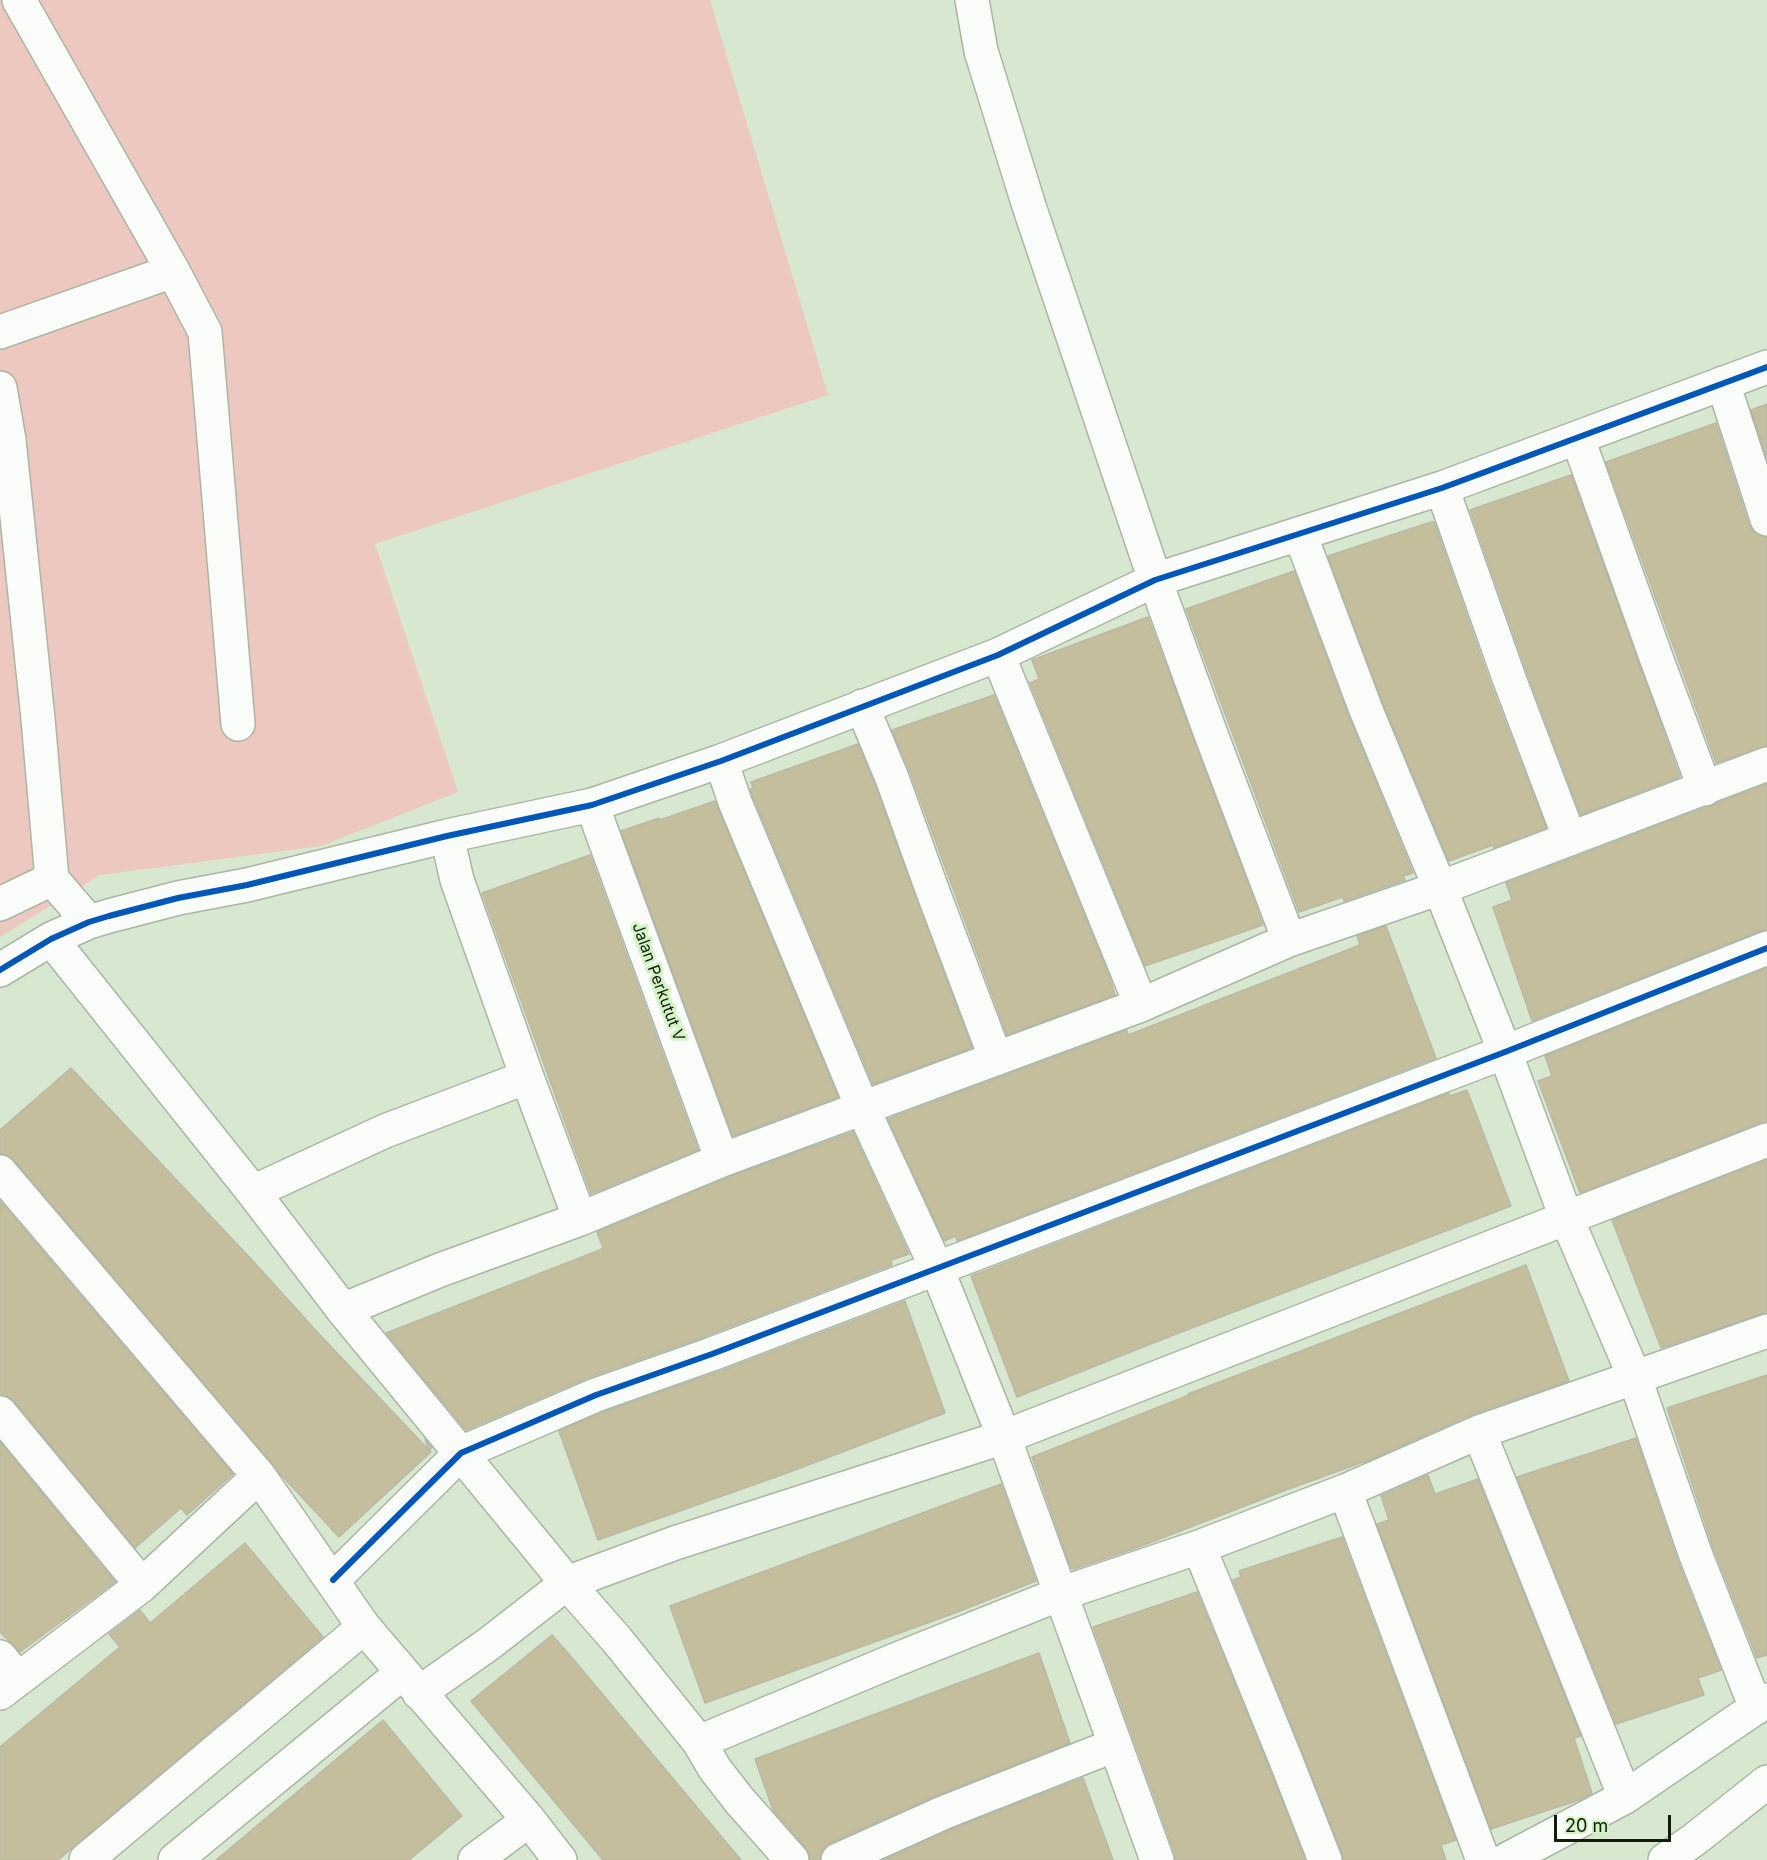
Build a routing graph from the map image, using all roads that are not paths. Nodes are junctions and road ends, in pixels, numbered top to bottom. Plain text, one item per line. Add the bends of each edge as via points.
1 (19, 0) edge
2 (972, 0) edge
3 (173, 271) junction
4 (0, 332) edge
5 (1767, 367) edge
6 (1723, 383) junction
7 (0, 388) edge
8 (1578, 438) junction
9 (1442, 488) junction
10 (1767, 519) edge
11 (1300, 534) junction
12 (1155, 580) junction
13 (998, 655) junction
14 (862, 706) junction
15 (238, 724) dead end
16 (721, 761) junction
17 (1767, 764) edge
18 (1705, 789) junction
19 (592, 805) junction
20 (447, 836) junction
21 (1570, 839) junction
22 (51, 879) junction
23 (1440, 888) junction
24 (0, 903) edge
25 (89, 922) junction
26 (51, 939) junction
27 (1290, 940) junction
28 (1767, 948) edge
29 (0, 970) edge
30 (1141, 1005) junction
31 (1505, 1052) junction
32 (996, 1059) junction
33 (527, 1077) junction
34 (863, 1108) junction
35 (1767, 1140) edge
36 (722, 1161) junction
37 (0, 1172) edge
38 (253, 1192) junction
39 (1566, 1217) junction
40 (580, 1219) junction
41 (937, 1269) junction
42 (344, 1310) junction
43 (1767, 1331) edge
44 (1635, 1378) junction
45 (0, 1413) edge
46 (1479, 1432) junction
47 (1004, 1437) junction
48 (461, 1453) junction
49 (259, 1476) junction
50 (1345, 1491) junction
51 (1199, 1547) junction
52 (333, 1580) junction
53 (567, 1583) junction
54 (142, 1585) junction
55 (1060, 1594) junction
56 (364, 1627) junction
57 (6, 1676) edge
58 (411, 1683) junction
59 (1761, 1704) edge
60 (699, 1742) junction
61 (1115, 1744) junction
62 (1767, 1782) edge
63 (1625, 1797) junction
64 (530, 1820) junction
65 (86, 1860) edge
66 (175, 1860) edge
67 (475, 1860) edge
68 (560, 1860) edge
69 (792, 1860) edge
70 (838, 1860) edge
71 (1157, 1860) edge
72 (1325, 1860) edge
73 (1483, 1860) edge
74 (1506, 1860) edge
75 (1665, 1860) edge

1 - 3 street
2 - 12 street via 987,73
3 - 4 street
3 - 15 street via 204,332
5 - 6 street
6 - 8 street
6 - 10 street
7 - 22 street via 9,440 38,719
8 - 9 street
8 - 18 street
9 - 11 street
9 - 21 street
11 - 12 street
11 - 23 street via 1365,710
12 - 13 street
12 - 27 street
13 - 14 street
13 - 30 street
14 - 16 street
14 - 32 street
16 - 19 street
16 - 34 street
17 - 18 street
18 - 21 street
19 - 20 street
19 - 36 street, Jalan Perkutut V
20 - 25 street
20 - 33 street via 457,880
21 - 23 street
22 - 24 street
22 - 25 street
23 - 27 street
23 - 31 street
25 - 26 street
26 - 29 street
26 - 38 street
27 - 30 street
28 - 31 street
30 - 32 street
31 - 39 street
31 - 41 street
32 - 34 street
33 - 38 street via 385,1131
33 - 40 street
34 - 36 street
34 - 41 street
35 - 39 street
36 - 40 street
37 - 49 street
38 - 42 street
39 - 44 street
39 - 47 street
40 - 42 street via 440,1269
41 - 47 street
41 - 48 street via 596,1395
42 - 48 street
43 - 44 street
44 - 46 street
44 - 59 street via 1695,1553
45 - 54 street
46 - 50 street
46 - 63 street
47 - 53 street via 686,1539
47 - 55 street
48 - 52 street
48 - 53 street
49 - 52 street
49 - 54 street
50 - 51 street
50 - 73 street
51 - 55 street
51 - 72 street
52 - 56 street
53 - 58 street via 490,1643
53 - 60 street
54 - 57 street
55 - 60 street
55 - 61 street
56 - 58 street
56 - 65 street
58 - 64 street
58 - 66 street
59 - 63 street
60 - 69 street via 715,1769
61 - 70 street
61 - 71 street
62 - 75 street
63 - 74 street
64 - 67 street
64 - 68 street

